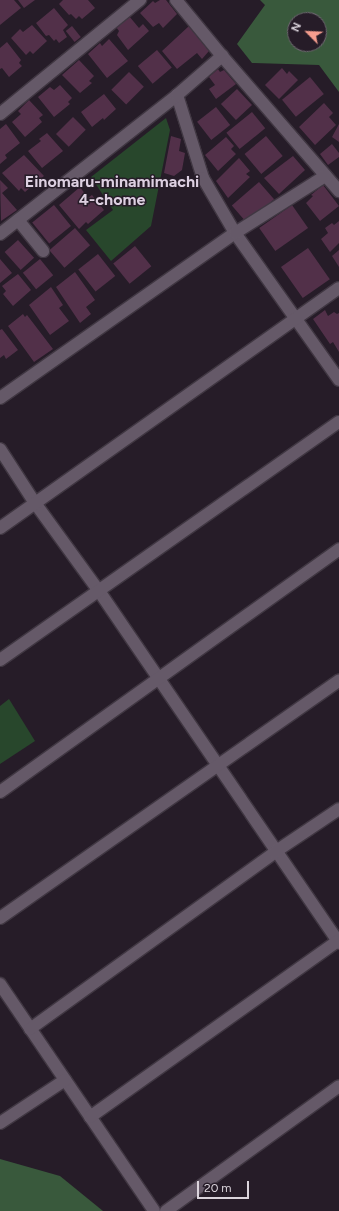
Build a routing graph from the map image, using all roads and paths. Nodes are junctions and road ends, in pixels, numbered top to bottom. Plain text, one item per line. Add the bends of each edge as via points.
1 (140, 0) edge
2 (176, 0) edge
3 (222, 56) junction
4 (177, 95) junction
5 (0, 114) edge
6 (325, 176) junction
7 (338, 187) edge
8 (18, 220) junction
9 (235, 233) junction
10 (0, 234) edge
11 (43, 251) dead end
12 (339, 288) edge
13 (295, 319) junction
14 (339, 380) edge
15 (0, 398) edge
16 (339, 422) edge
17 (0, 449) edge
18 (35, 504) junction
19 (0, 528) edge
20 (339, 549) edge
21 (99, 591) junction
22 (0, 660) edge
23 (158, 678) junction
24 (339, 681) edge
25 (219, 766) junction
26 (0, 792) edge
27 (339, 809) edge
28 (275, 852) junction
29 (0, 918) edge
30 (338, 941) edge
31 (0, 984) edge
32 (30, 1029) junction
33 (65, 1080) junction
34 (339, 1086) edge
35 (90, 1117) junction
36 (0, 1123) edge
37 (154, 1211) edge
38 (166, 1211) edge

1 - 5 street
2 - 3 street
3 - 4 street
3 - 6 street
4 - 8 street
4 - 9 street via 203,178
6 - 7 street
6 - 9 street
8 - 10 street
8 - 11 street
9 - 13 street
9 - 15 street
12 - 13 street
13 - 14 street
13 - 18 street
16 - 21 street
17 - 18 street
18 - 19 street
18 - 21 street
20 - 23 street
21 - 22 street
21 - 23 street
23 - 25 street
23 - 26 street
24 - 25 street
25 - 28 street
25 - 29 street
27 - 28 street
28 - 30 street
28 - 32 street
30 - 35 street
31 - 32 street
32 - 33 street
33 - 35 street
33 - 36 street
34 - 38 street
35 - 37 street

